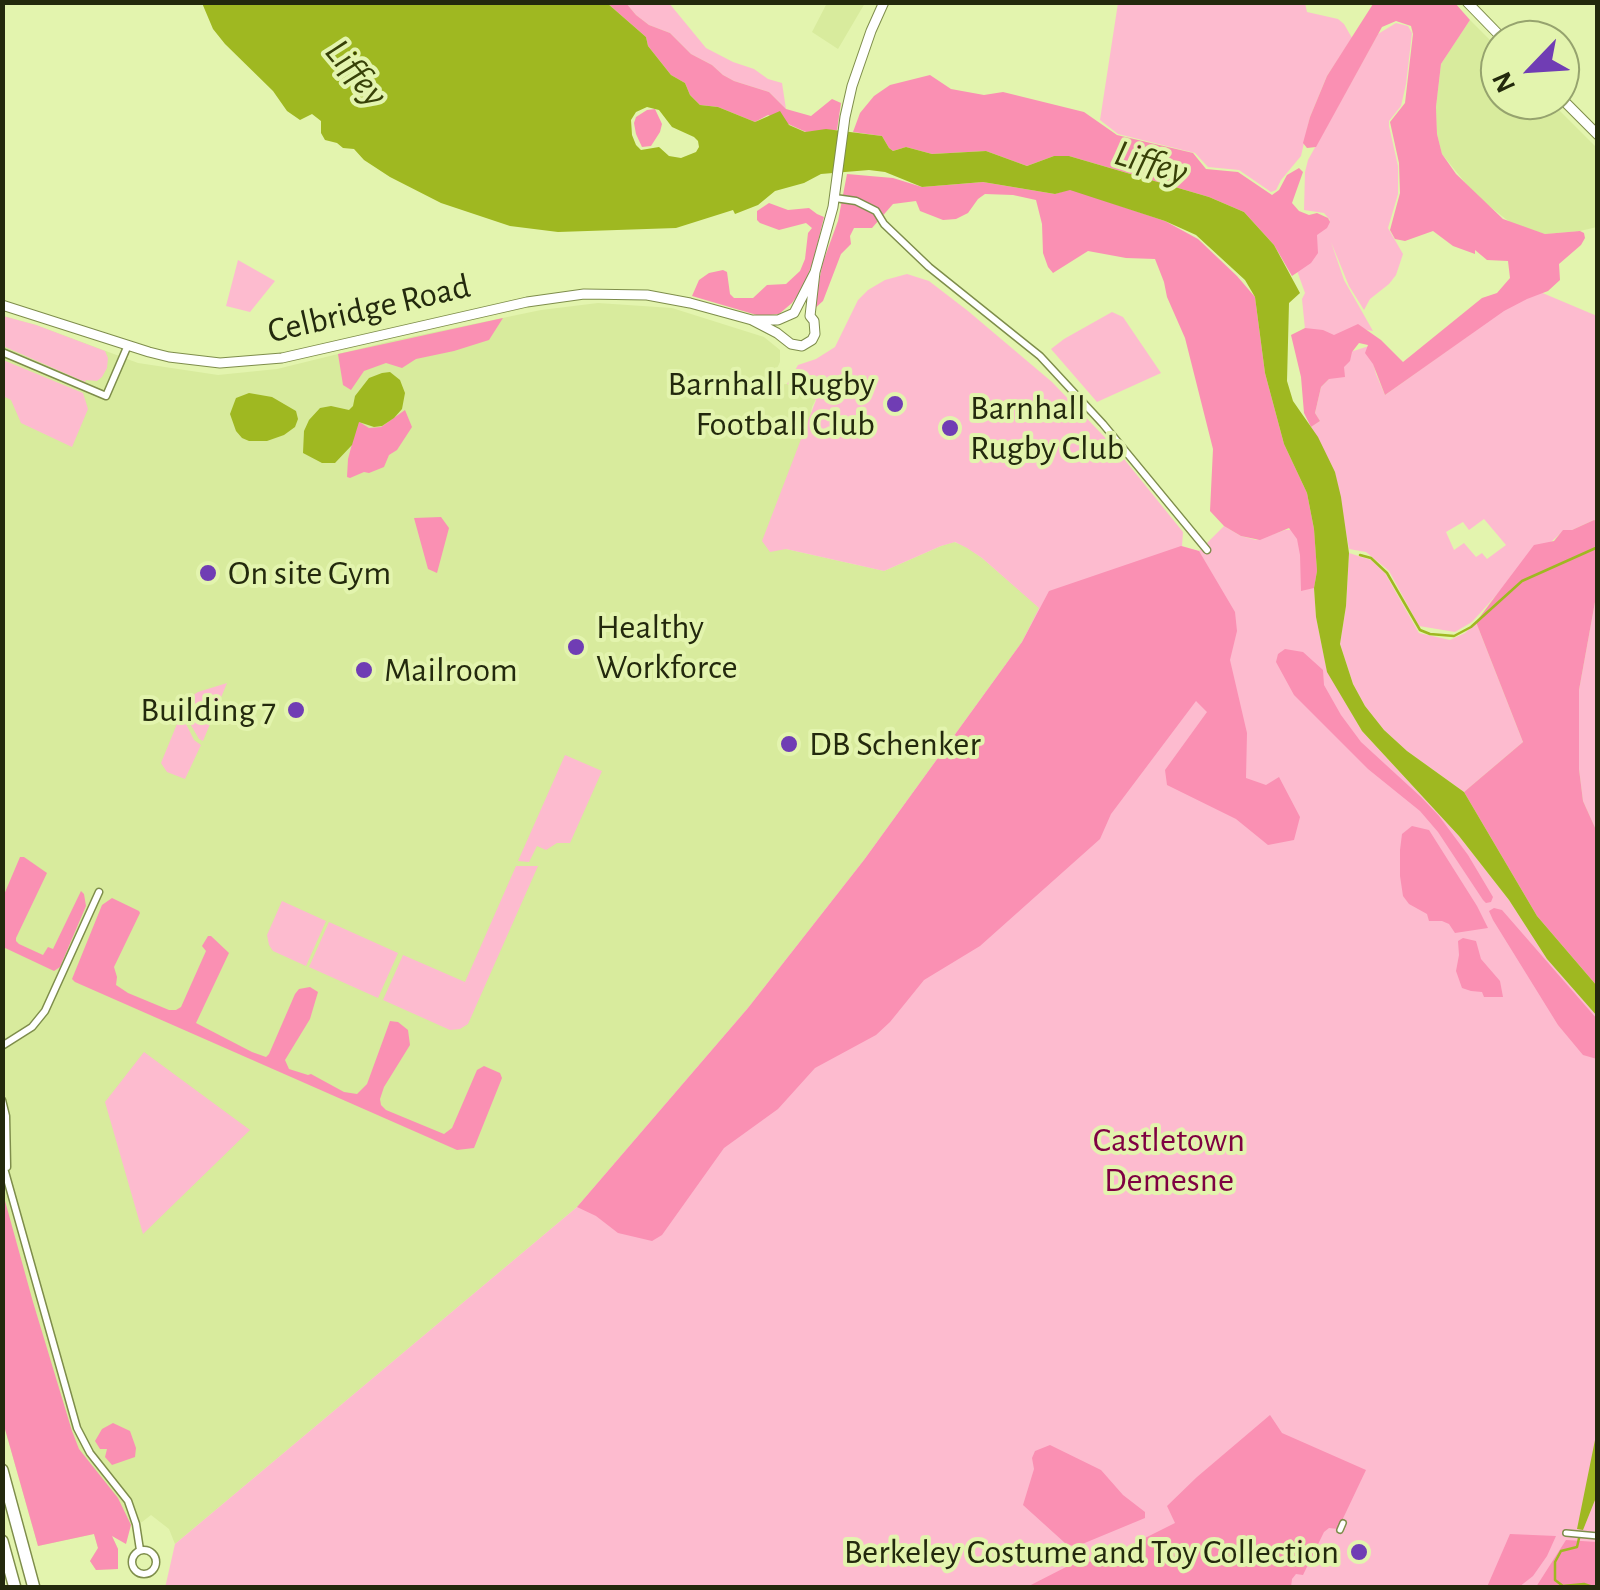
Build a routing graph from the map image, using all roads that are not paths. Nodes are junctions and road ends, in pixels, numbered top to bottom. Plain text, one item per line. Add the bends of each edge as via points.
1 (884, 2) edge
2 (1467, 2) edge
3 (1485, 20) edge
4 (1580, 117) edge
5 (1598, 135) edge
6 (835, 198) junction
7 (815, 272) junction
8 (2, 305) edge
9 (792, 314) junction
10 (810, 316) junction
11 (752, 320) junction
12 (786, 341) junction
13 (128, 345) junction
14 (3, 353) edge
15 (1207, 550) dead end
16 (98, 892) dead end
17 (2, 1046) edge
18 (2, 1100) edge
19 (2, 1161) edge
20 (8, 1184) junction
21 (2, 1470) edge
22 (1570, 1533) dead end
23 (1598, 1536) edge
24 (2, 1541) edge
25 (140, 1550) junction
26 (15, 1588) edge
27 (34, 1588) edge

1 - 6 main road via 856,70
2 - 3 main road
4 - 5 main road
6 - 7 main road
6 - 15 street via 876,211 929,268 1040,356
7 - 9 main road
7 - 10 main road
8 - 13 main road, Celbridge Road
9 - 10 main road
9 - 11 main road
9 - 12 main road via 782,326
10 - 12 main road via 812,340 802,346
11 - 12 main road
11 - 13 main road, Celbridge Road via 648,296 584,294 264,362 187,360
13 - 14 street via 106,396
16 - 17 street via 46,1011
18 - 20 street
19 - 20 street
20 - 25 street via 77,1428 128,1502
21 - 27 highway
22 - 23 street
24 - 26 highway
25 - 25 street via 132,1563 145,1578 156,1558

